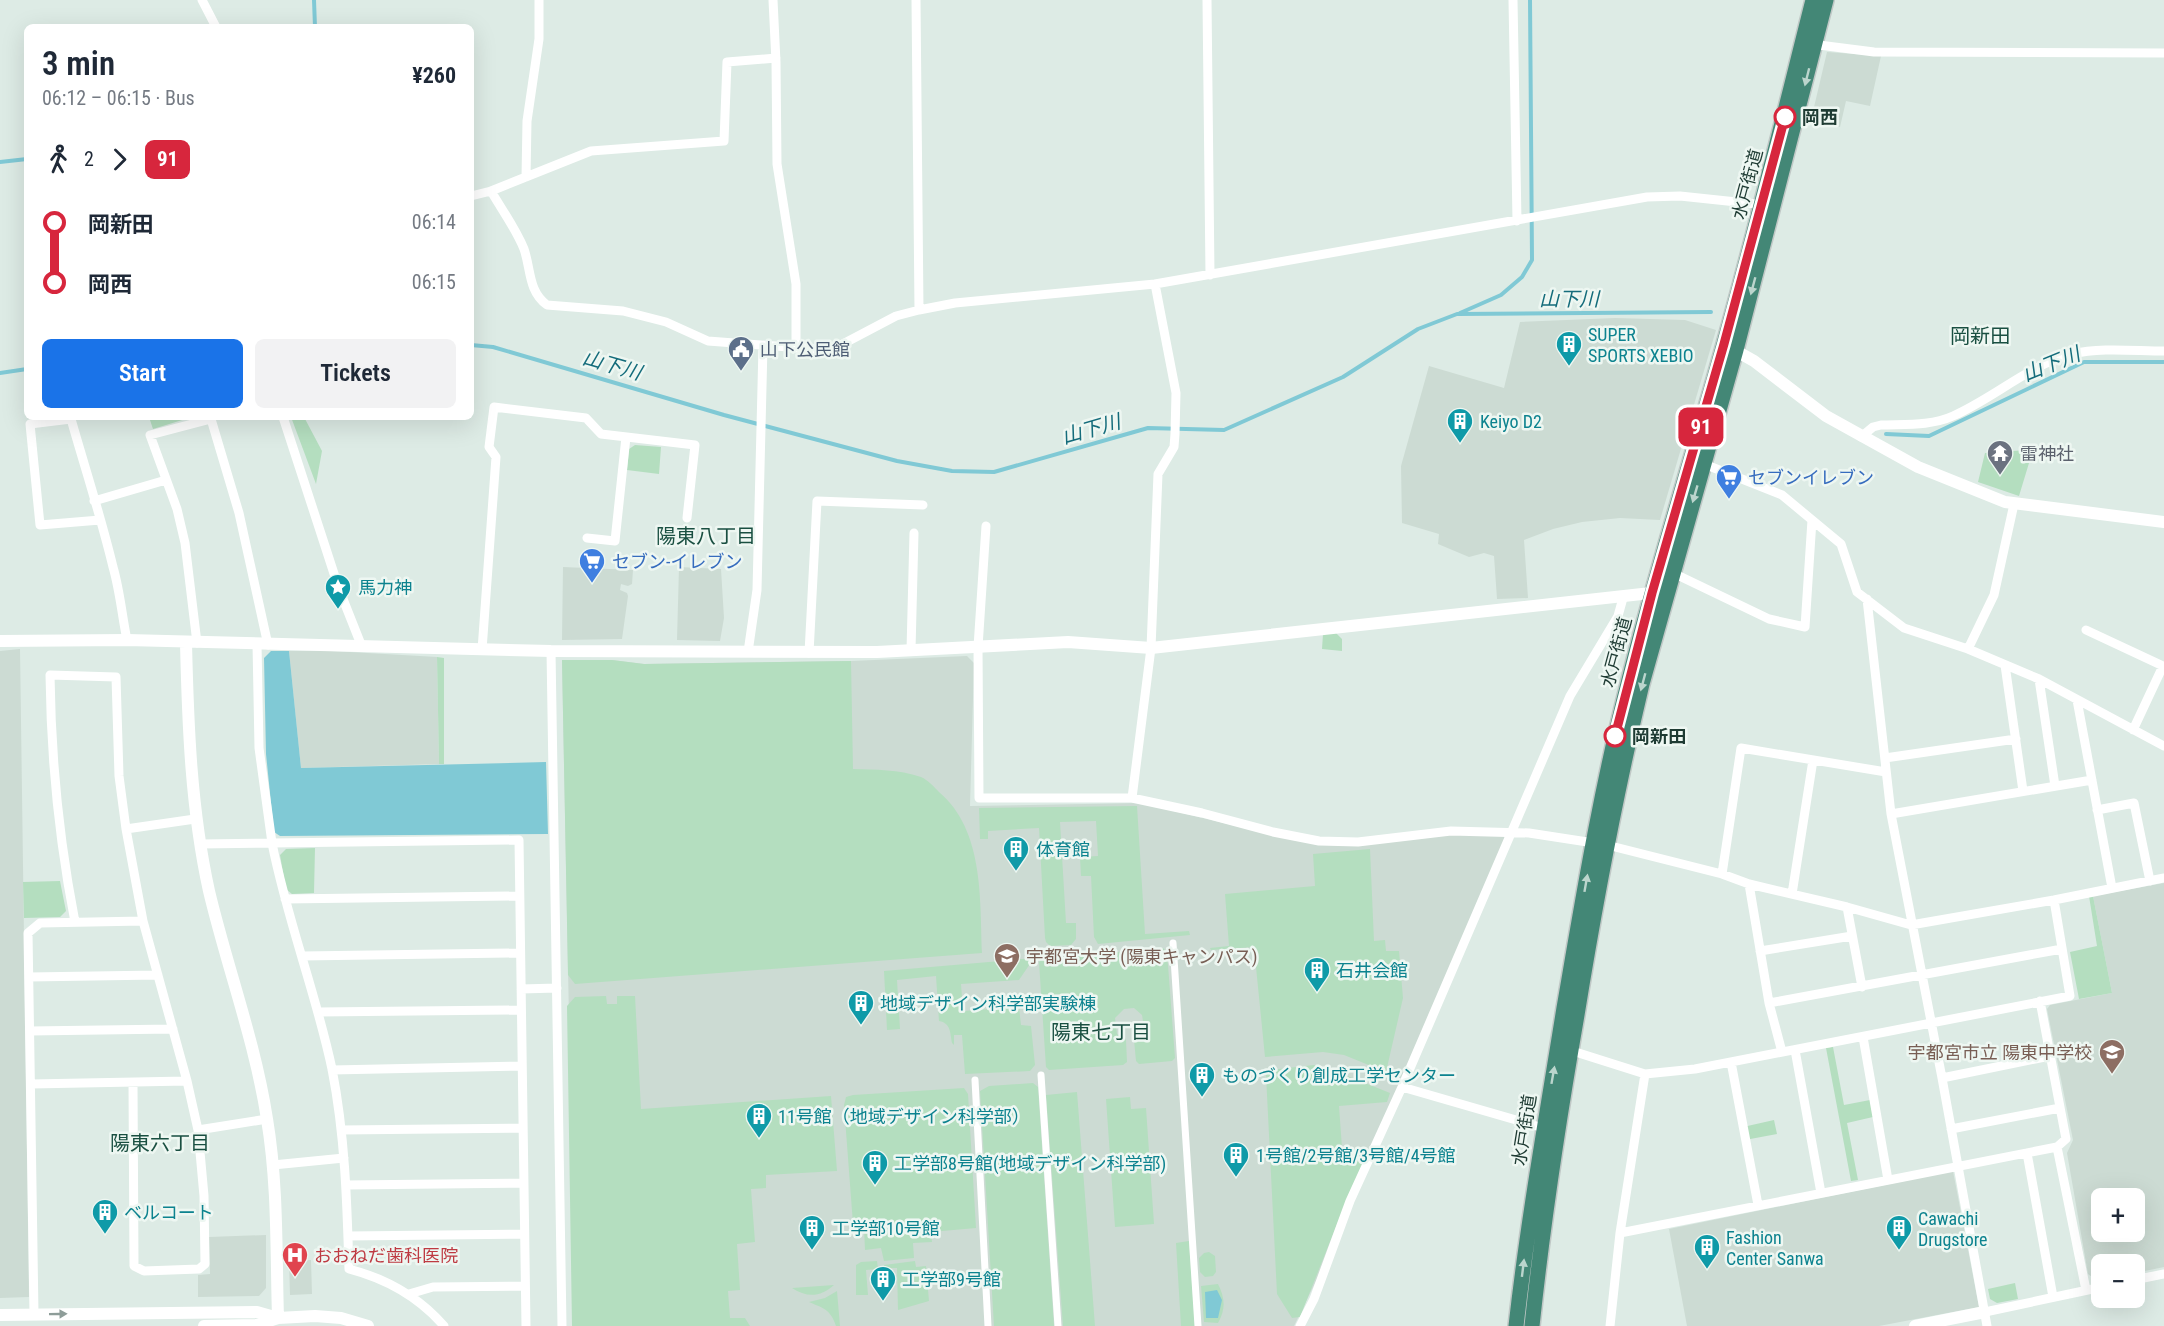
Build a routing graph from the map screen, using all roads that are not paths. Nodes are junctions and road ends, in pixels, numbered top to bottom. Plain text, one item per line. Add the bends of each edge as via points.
1 (202, 0) edge
2 (539, 0) edge
3 (773, 0) edge
4 (916, 0) edge
5 (1207, 0) edge
6 (1513, 0) edge
7 (1813, 0) edge
8 (1826, 0) edge
9 (214, 24) edge
10 (1809, 44) junction
11 (2164, 53) edge
12 (776, 58) junction
13 (526, 177) junction
14 (491, 191) junction
15 (474, 195) edge
16 (1768, 205) junction
17 (1517, 221) junction
18 (1210, 275) junction
19 (1155, 284) junction
20 (919, 310) junction
21 (763, 346) junction
22 (1730, 347) junction
23 (796, 348) junction
24 (2164, 351) edge
25 (63, 420) edge
26 (71, 420) edge
27 (207, 420) edge
28 (211, 420) edge
29 (284, 420) edge
30 (626, 437) junction
31 (1861, 437) junction
32 (1698, 461) junction
33 (166, 480) junction
34 (94, 501) junction
35 (2014, 504) junction
36 (923, 505) dead end
37 (687, 518) dead end
38 (100, 520) junction
39 (1812, 520) junction
40 (2164, 522) edge
41 (986, 526) dead end
42 (914, 533) dead end
43 (587, 538) dead end
44 (1666, 570) junction
45 (1668, 592) junction
46 (1652, 593) junction
47 (1623, 598) junction
48 (1867, 600) junction
49 (2086, 630) dead end
50 (127, 640) junction
51 (0, 641) edge
52 (192, 643) junction
53 (262, 644) junction
54 (362, 647) junction
55 (978, 647) junction
56 (1151, 648) junction
57 (1968, 649) junction
58 (482, 650) junction
59 (911, 650) junction
60 (551, 651) junction
61 (748, 652) junction
62 (809, 652) junction
63 (2005, 665) junction
64 (2039, 679) junction
65 (2078, 700) junction
66 (2133, 730) junction
67 (2016, 739) junction
68 (2164, 746) edge
69 (1884, 758) junction
70 (1813, 760) junction
71 (1886, 772) junction
72 (2092, 780) junction
73 (2055, 786) junction
74 (2023, 791) junction
75 (1132, 798) junction
76 (2097, 810) junction
77 (1891, 814) junction
78 (195, 819) junction
79 (126, 829) junction
80 (1512, 833) junction
81 (272, 843) junction
82 (200, 844) junction
83 (1600, 844) junction
84 (1722, 874) junction
85 (2164, 878) edge
86 (2150, 880) junction
87 (1749, 884) junction
88 (2112, 888) junction
89 (1792, 894) junction
90 (519, 896) junction
91 (285, 899) junction
92 (2054, 900) junction
93 (1847, 907) junction
94 (143, 921) junction
95 (75, 922) junction
96 (1911, 925) junction
97 (1852, 936) junction
98 (1173, 943) dead end
99 (2062, 949) junction
100 (1760, 951) junction
101 (519, 953) junction
102 (302, 956) junction
103 (158, 975) junction
104 (1921, 976) junction
105 (29, 977) junction
106 (1862, 987) junction
107 (557, 988) junction
108 (521, 989) junction
109 (2040, 1001) junction
110 (1769, 1003) junction
111 (521, 1010) junction
112 (318, 1012) junction
113 (1931, 1023) junction
114 (173, 1029) junction
115 (30, 1031) junction
116 (1863, 1037) junction
117 (1564, 1049) junction
118 (1795, 1050) junction
119 (1782, 1052) junction
120 (2050, 1056) junction
121 (1731, 1062) junction
122 (521, 1066) junction
123 (332, 1070) junction
124 (1644, 1074) junction
125 (1041, 1075) dead end
126 (1942, 1078) junction
127 (975, 1080) dead end
128 (187, 1081) junction
129 (133, 1083) junction
130 (31, 1084) junction
131 (1402, 1087) junction
132 (2060, 1108) junction
133 (267, 1119) junction
134 (522, 1128) junction
135 (1951, 1129) junction
136 (198, 1130) junction
137 (341, 1130) junction
138 (1551, 1130) junction
139 (2057, 1147) junction
140 (2027, 1153) junction
141 (344, 1158) junction
142 (273, 1165) junction
143 (1958, 1166) junction
144 (1888, 1180) junction
145 (523, 1183) junction
146 (346, 1185) junction
147 (1821, 1193) junction
148 (1758, 1206) junction
149 (1620, 1233) junction
150 (524, 1234) junction
151 (348, 1236) junction
152 (2164, 1274) edge
153 (2145, 1278) edge
154 (525, 1286) junction
155 (2091, 1289) edge
156 (2086, 1290) junction
157 (409, 1294) junction
158 (2053, 1297) junction
159 (1985, 1312) junction
160 (34, 1314) junction
161 (0, 1315) edge
162 (278, 1318) junction
163 (204, 1326) edge
164 (368, 1326) edge
165 (444, 1326) edge
166 (526, 1326) edge
167 (562, 1326) edge
168 (988, 1326) edge
169 (1058, 1326) edge
170 (1198, 1326) edge
171 (1300, 1326) edge
172 (1516, 1326) edge
173 (1532, 1326) edge
174 (1610, 1326) edge
175 (1915, 1326) edge
176 (1987, 1326) edge

1 - 9 street
2 - 13 street via 539,39 527,121
3 - 12 street
4 - 20 street
5 - 18 street
6 - 17 street
7 - 10 highway, 水戸街道
8 - 10 highway, 水戸街道
10 - 11 street via 1874,52
10 - 16 highway, 水戸街道
12 - 13 street via 727,62 724,141 591,151
12 - 23 street via 777,164 796,284
13 - 14 street
14 - 15 street
14 - 21 street via 524,249 534,290 547,305 623,311 666,322 708,340
16 - 17 street via 1680,196 1647,197
16 - 22 highway, 水戸街道
17 - 18 street
18 - 19 street
19 - 20 street via 955,303
19 - 56 street via 1176,401 1174,447 1158,474
20 - 23 street via 896,316 827,350
21 - 23 street
21 - 61 street via 757,590
22 - 31 street
22 - 32 highway, 水戸街道
24 - 31 street via 2073,354 2044,364 1952,416 1930,423 1881,425
25 - 38 street via 30,424 40,525
26 - 34 street
27 - 33 street via 150,435
28 - 53 street via 239,513
29 - 54 street
30 - 37 street via 695,446
30 - 43 street via 615,541
30 - 58 street via 602,434 586,418 494,407 489,447 496,457
31 - 35 street via 1918,467
32 - 39 street via 1782,495
32 - 44 highway, 水戸街道
33 - 34 street
33 - 52 street via 185,543
34 - 38 street
35 - 40 street
35 - 57 street via 1994,595
36 - 62 street via 817,501
38 - 50 street
39 - 44 street via 1805,627 1770,619
39 - 48 street via 1841,544 1857,592
41 - 55 street
42 - 59 street
44 - 45 highway, 水戸街道
44 - 46 highway, 水戸街道
45 - 46 street
45 -> 83 highway, 水戸街道
46 - 47 street
46 - 83 highway, 水戸街道 via 1621,712
47 - 56 street
47 - 80 street via 1618,616 1570,696
48 - 57 street via 1904,628
48 - 69 street
49 - 66 street via 2163,666
50 - 51 street
50 - 52 street
52 - 53 street
52 - 78 street via 189,745
53 - 54 street
53 - 81 street via 259,748
54 - 58 street
55 - 56 street via 1068,642
55 - 59 street
55 - 75 street via 979,798
56 - 75 street
57 - 63 street
58 - 60 street
59 - 62 street
60 - 61 street
60 - 107 street
61 - 62 street
63 - 64 street
63 - 67 street
64 - 65 street
64 - 73 street
65 - 66 street
65 - 72 street
66 - 68 street
67 - 69 street
67 - 74 street
69 - 71 street
70 - 71 street
70 - 84 street via 1741,748
70 - 89 street
71 - 77 street
72 - 73 street
72 - 76 street
73 - 74 street
74 - 77 street
75 - 80 street via 1319,842 1358,842 1450,831
76 - 86 street via 2134,802
76 - 88 street
77 - 96 street
78 - 79 street
78 - 82 street
79 - 94 street
79 - 95 street via 119,776 116,677 50,675 53,778
80 - 83 street
80 - 131 street
81 - 82 street
81 - 90 street via 519,840
81 - 91 street
82 - 133 street
83 - 84 street
83 - 117 highway, 水戸街道
84 - 87 street
85 - 86 street
86 - 88 street
87 - 89 street
87 - 100 street
88 - 92 street
89 - 93 street
90 - 91 street
90 - 101 street
91 - 102 street
92 - 96 street
92 - 99 street
93 - 96 street
93 - 97 street
94 - 95 street
94 - 103 street
95 - 105 street via 40,923 28,933
96 - 104 street
97 - 100 street
97 - 106 street
98 - 170 street
99 - 104 street
99 - 109 street via 2070,996
100 - 110 street
101 - 102 street
101 - 108 street
102 - 112 street
103 - 105 street
103 - 114 street
104 - 106 street
104 - 113 street
105 - 115 street
106 - 110 street
107 - 108 street
107 - 167 street
108 - 111 street
109 - 113 street
109 - 120 street
110 - 119 street
111 - 112 street
111 - 122 street
112 - 123 street
113 - 116 street
113 - 126 street
114 - 115 street
114 - 128 street
115 - 130 street
116 - 118 street
116 - 144 street
117 - 124 street
117 - 138 highway, 水戸街道
118 - 119 street
118 - 147 street
119 - 121 street
120 - 126 street
120 - 132 street
121 - 124 street
121 - 148 street
122 - 123 street
122 - 134 street
123 - 137 street
124 - 149 street
125 - 169 street
126 - 135 street
127 - 168 street
128 - 129 street
128 - 136 street
129 - 130 street
129 - 136 street via 135,1266 144,1271 199,1269 205,1264
130 - 160 street
131 - 138 street
131 - 171 street via 1350,1201
132 - 135 street
132 - 139 street via 2066,1139
133 - 136 street
133 - 142 street
134 - 137 street
134 - 145 street
135 - 143 street
137 - 141 street
172 -> 138 highway, 水戸街道 via 1529,1222
138 - 173 highway, 水戸街道
139 - 140 street
139 - 156 street
140 - 143 street
140 - 158 street
141 - 142 street
141 - 146 street
142 - 162 street
143 - 144 street
143 - 159 street
144 - 147 street
145 - 146 street
145 - 150 street
146 - 151 street
147 - 148 street
148 - 149 street
149 - 174 street
150 - 151 street
150 - 154 street
151 - 157 street via 349,1269 374,1275
152 - 153 street
154 - 157 street via 433,1287
154 - 166 street
155 - 156 street
156 - 158 street
157 - 165 street
158 - 159 street
159 - 175 street
159 - 176 street
160 - 161 street
160 -> 162 street via 257,1312
162 - 163 street via 257,1325
162 - 164 street via 328,1317

